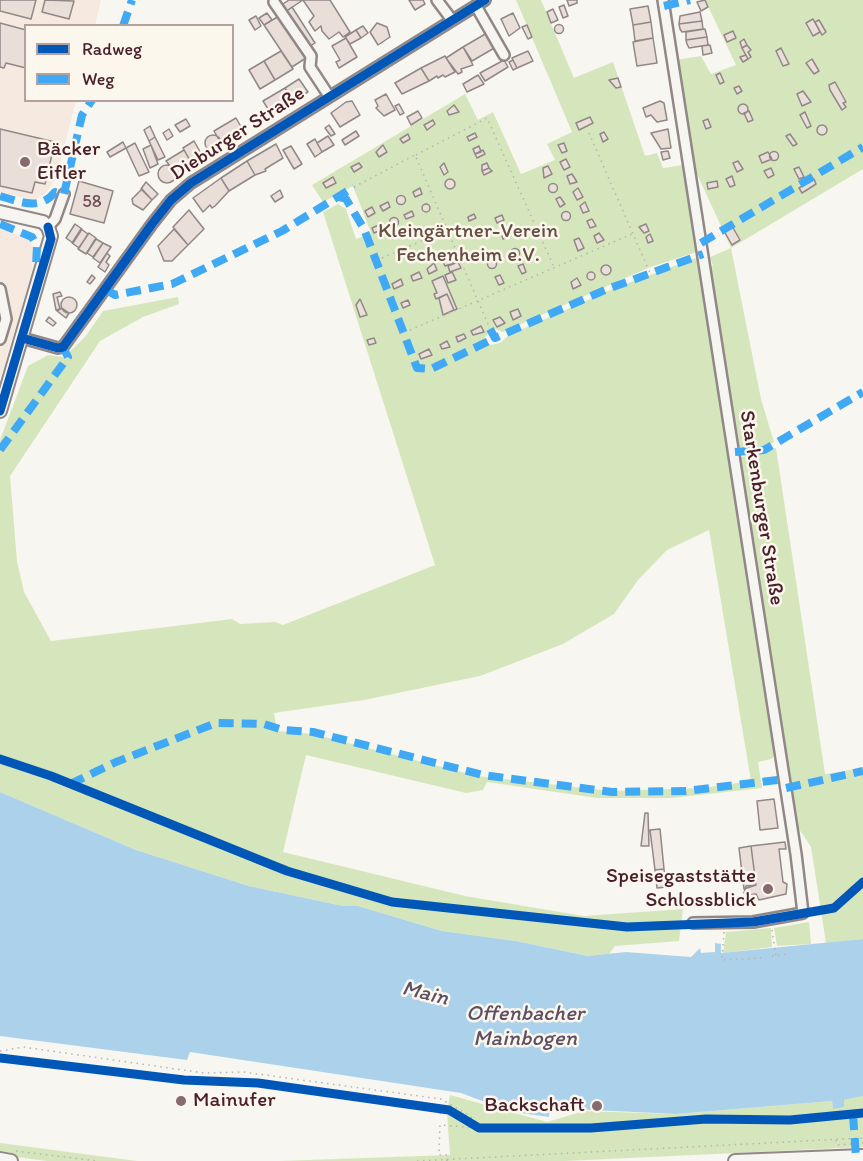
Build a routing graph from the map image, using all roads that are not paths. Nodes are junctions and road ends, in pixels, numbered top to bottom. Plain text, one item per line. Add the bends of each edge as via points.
1 (437, 0) edge
2 (485, 0) edge
3 (663, 0) edge
4 (274, 2) dead end
5 (476, 6) junction
6 (452, 20) junction
7 (504, 56) dead end
8 (329, 96) junction
9 (64, 194) dead end
10 (0, 212) edge
11 (48, 227) junction
12 (0, 289) edge
13 (22, 338) junction
14 (0, 339) edge
15 (0, 411) edge
16 (693, 923) dead end
17 (14, 1156) edge
18 (859, 1158) edge
19 (0, 1160) edge
20 (735, 1161) edge
21 (751, 1161) edge

1 - 6 street
2 - 5 street, Dieburger Straße
3 - 16 street, Starkenburger Straße via 803,913 771,919
4 - 8 street via 310,56 309,67
5 - 6 street, Dieburger Straße
5 - 7 street
6 - 8 street, Dieburger Straße
8 - 13 street, Dieburger Straße via 178,194 63,347
9 - 11 street
10 - 11 main road via 39,220
11 - 13 main road via 51,240
12 - 14 street via 6,319
13 - 15 main road
17 - 19 main road
18 - 21 main road
20 - 21 main road

